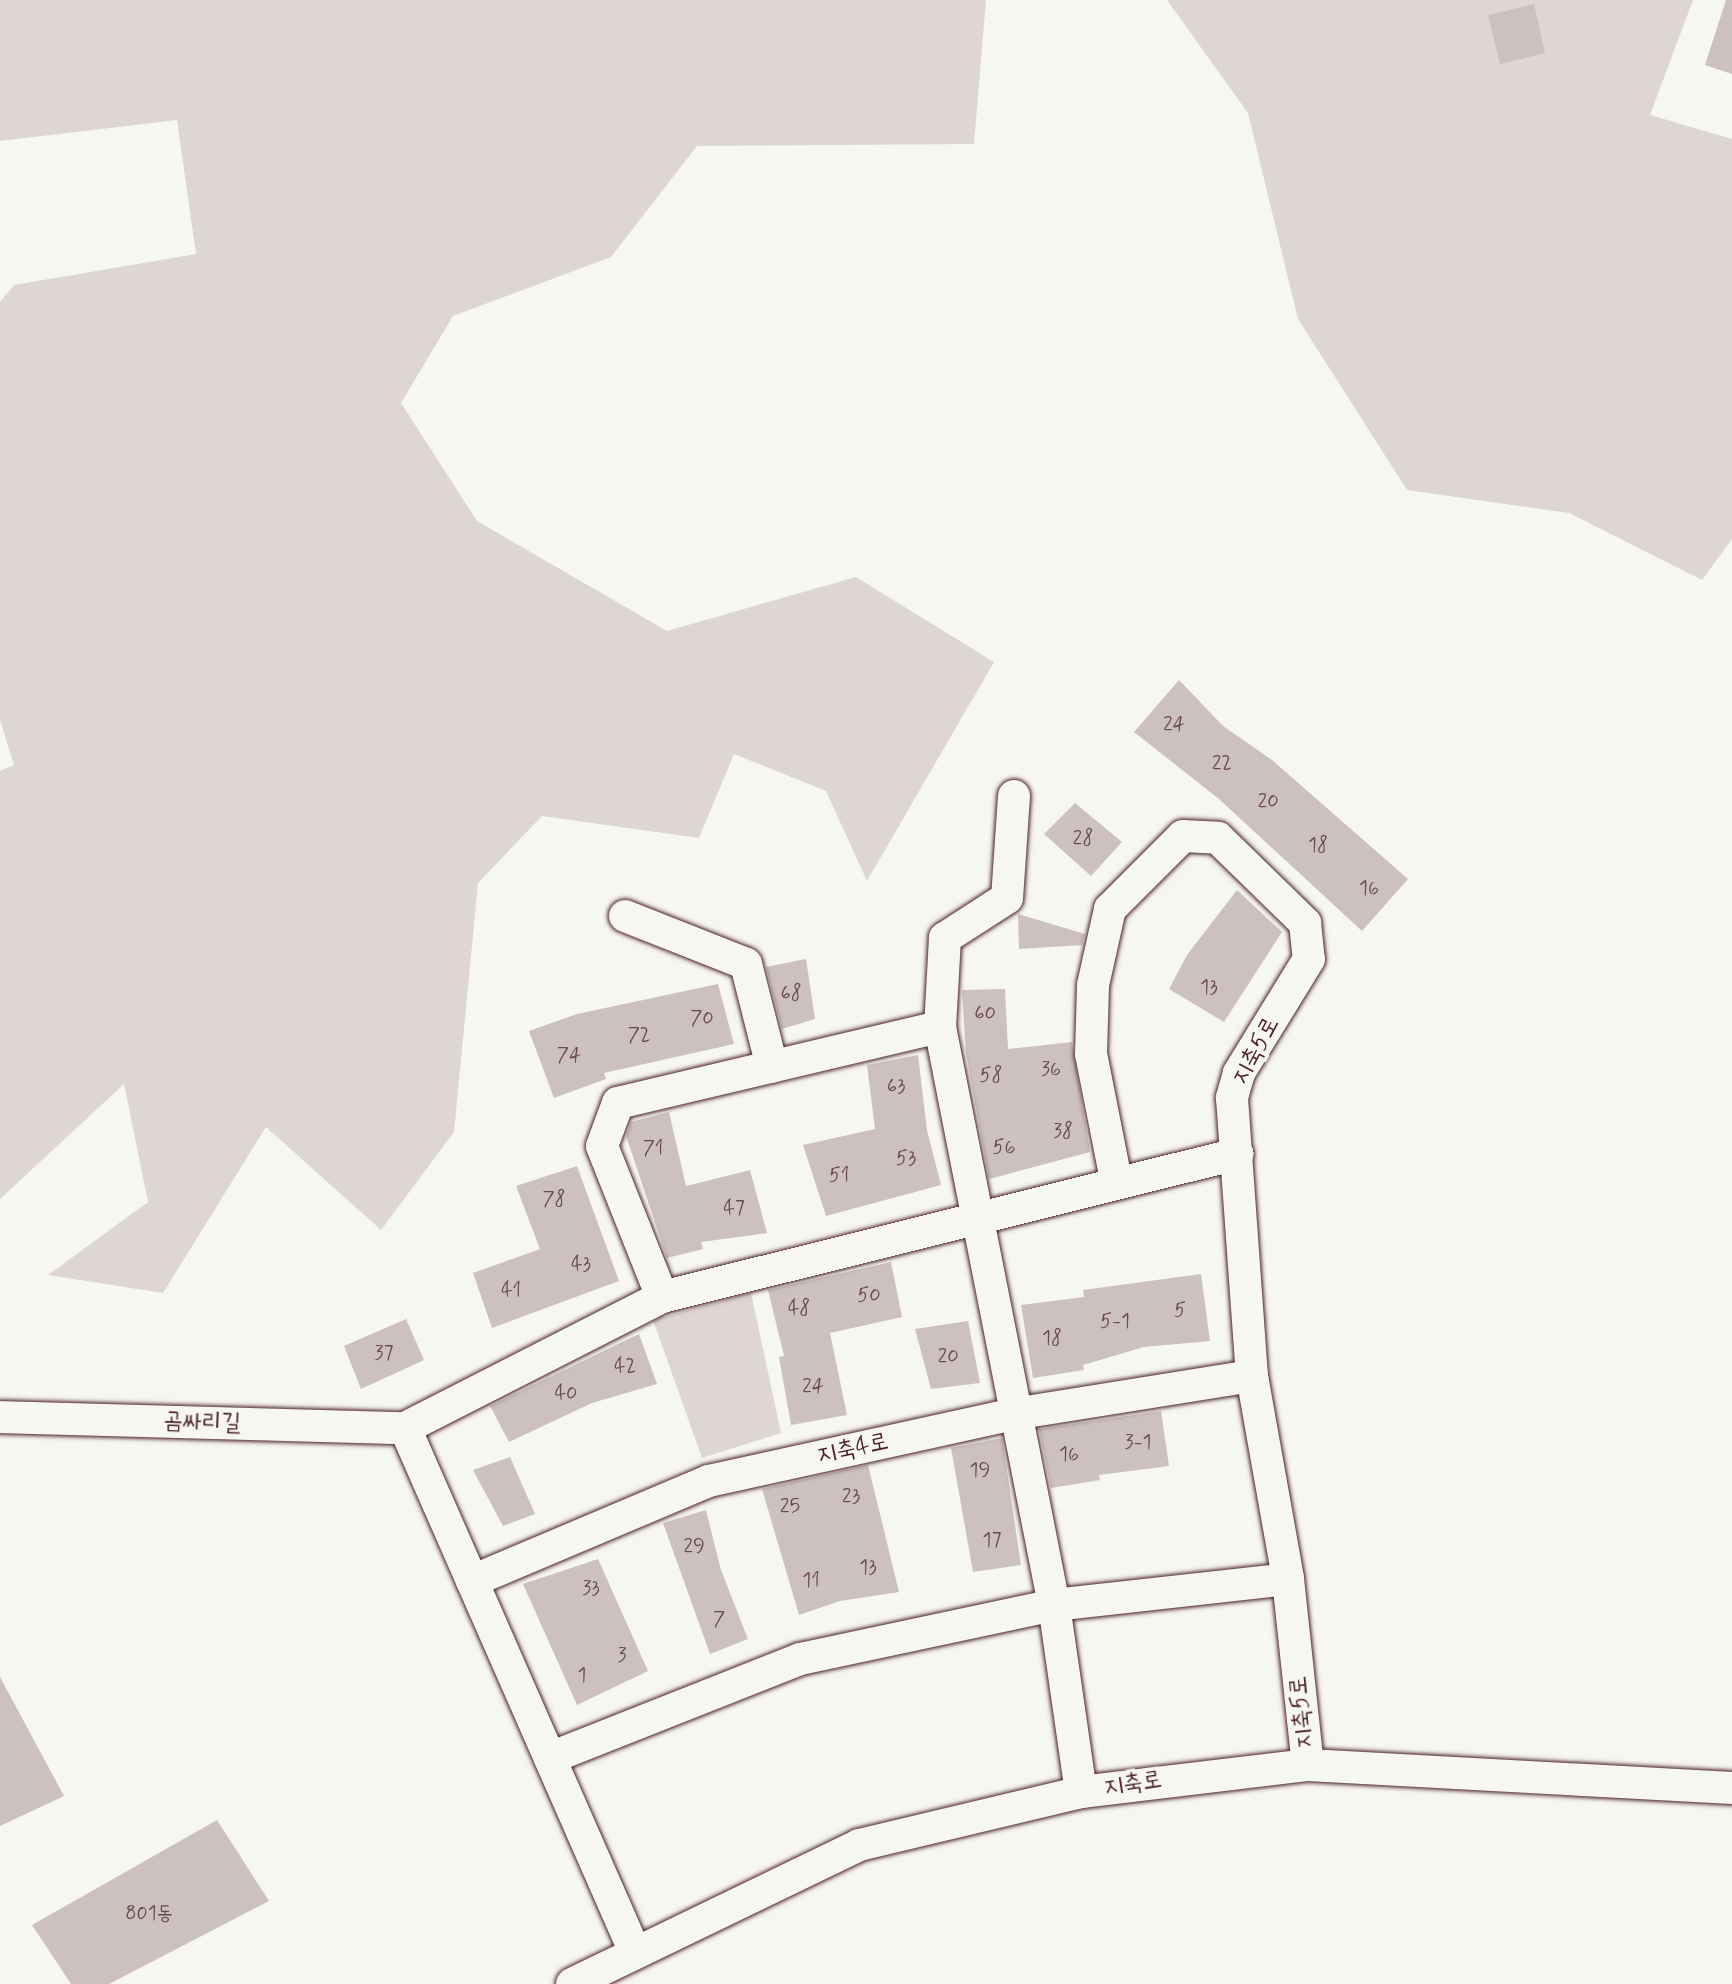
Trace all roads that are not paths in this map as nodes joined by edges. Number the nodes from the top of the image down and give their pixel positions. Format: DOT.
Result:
graph roads {
  1 [pos="1014,796"];
  2 [pos="625,916"];
  3 [pos="940,1027"];
  4 [pos="772,1067"];
  5 [pos="1237,1154"];
  6 [pos="1116,1180"];
  7 [pos="978,1217"];
  8 [pos="662,1297"];
  9 [pos="1252,1376"];
  10 [pos="1014,1414"];
  11 [pos="0,1417"];
  12 [pos="405,1428"];
  13 [pos="1288,1579"];
  14 [pos="472,1581"];
  15 [pos="1054,1605"];
  16 [pos="550,1758"];
  17 [pos="1308,1765"];
  18 [pos="1732,1788"];
  19 [pos="1081,1792"];
  20 [pos="634,1950"];
  21 [pos="572,1984"];
  1 -- 3 [label="street"];
  2 -- 4 [label="street"];
  3 -- 4 [label="street"];
  3 -- 7 [label="street"];
  4 -- 8 [label="street"];
  5 -- 6 [label="street"];
  5 -- 6 [label="street, 지축5로"];
  5 -- 9 [label="street, 지축5로"];
  6 -- 7 [label="street"];
  7 -- 8 [label="street"];
  7 -- 10 [label="street"];
  8 -- 12 [label="street"];
  9 -- 10 [label="street, 지축4로"];
  9 -- 13 [label="street, 지축5로"];
  10 -- 14 [label="street, 지축4로"];
  10 -- 15 [label="street"];
  11 -- 12 [label="street, 곰싸리길"];
  12 -- 14 [label="street"];
  13 -- 15 [label="street"];
  13 -- 17 [label="street, 지축5로"];
  14 -- 16 [label="street"];
  15 -- 16 [label="street"];
  15 -- 19 [label="street"];
  16 -- 20 [label="street"];
  17 -- 18 [label="street, 지축로"];
  17 -- 19 [label="street, 지축로"];
  19 -- 20 [label="street, 지축로"];
  20 -- 21 [label="street, 지축로"];
}
